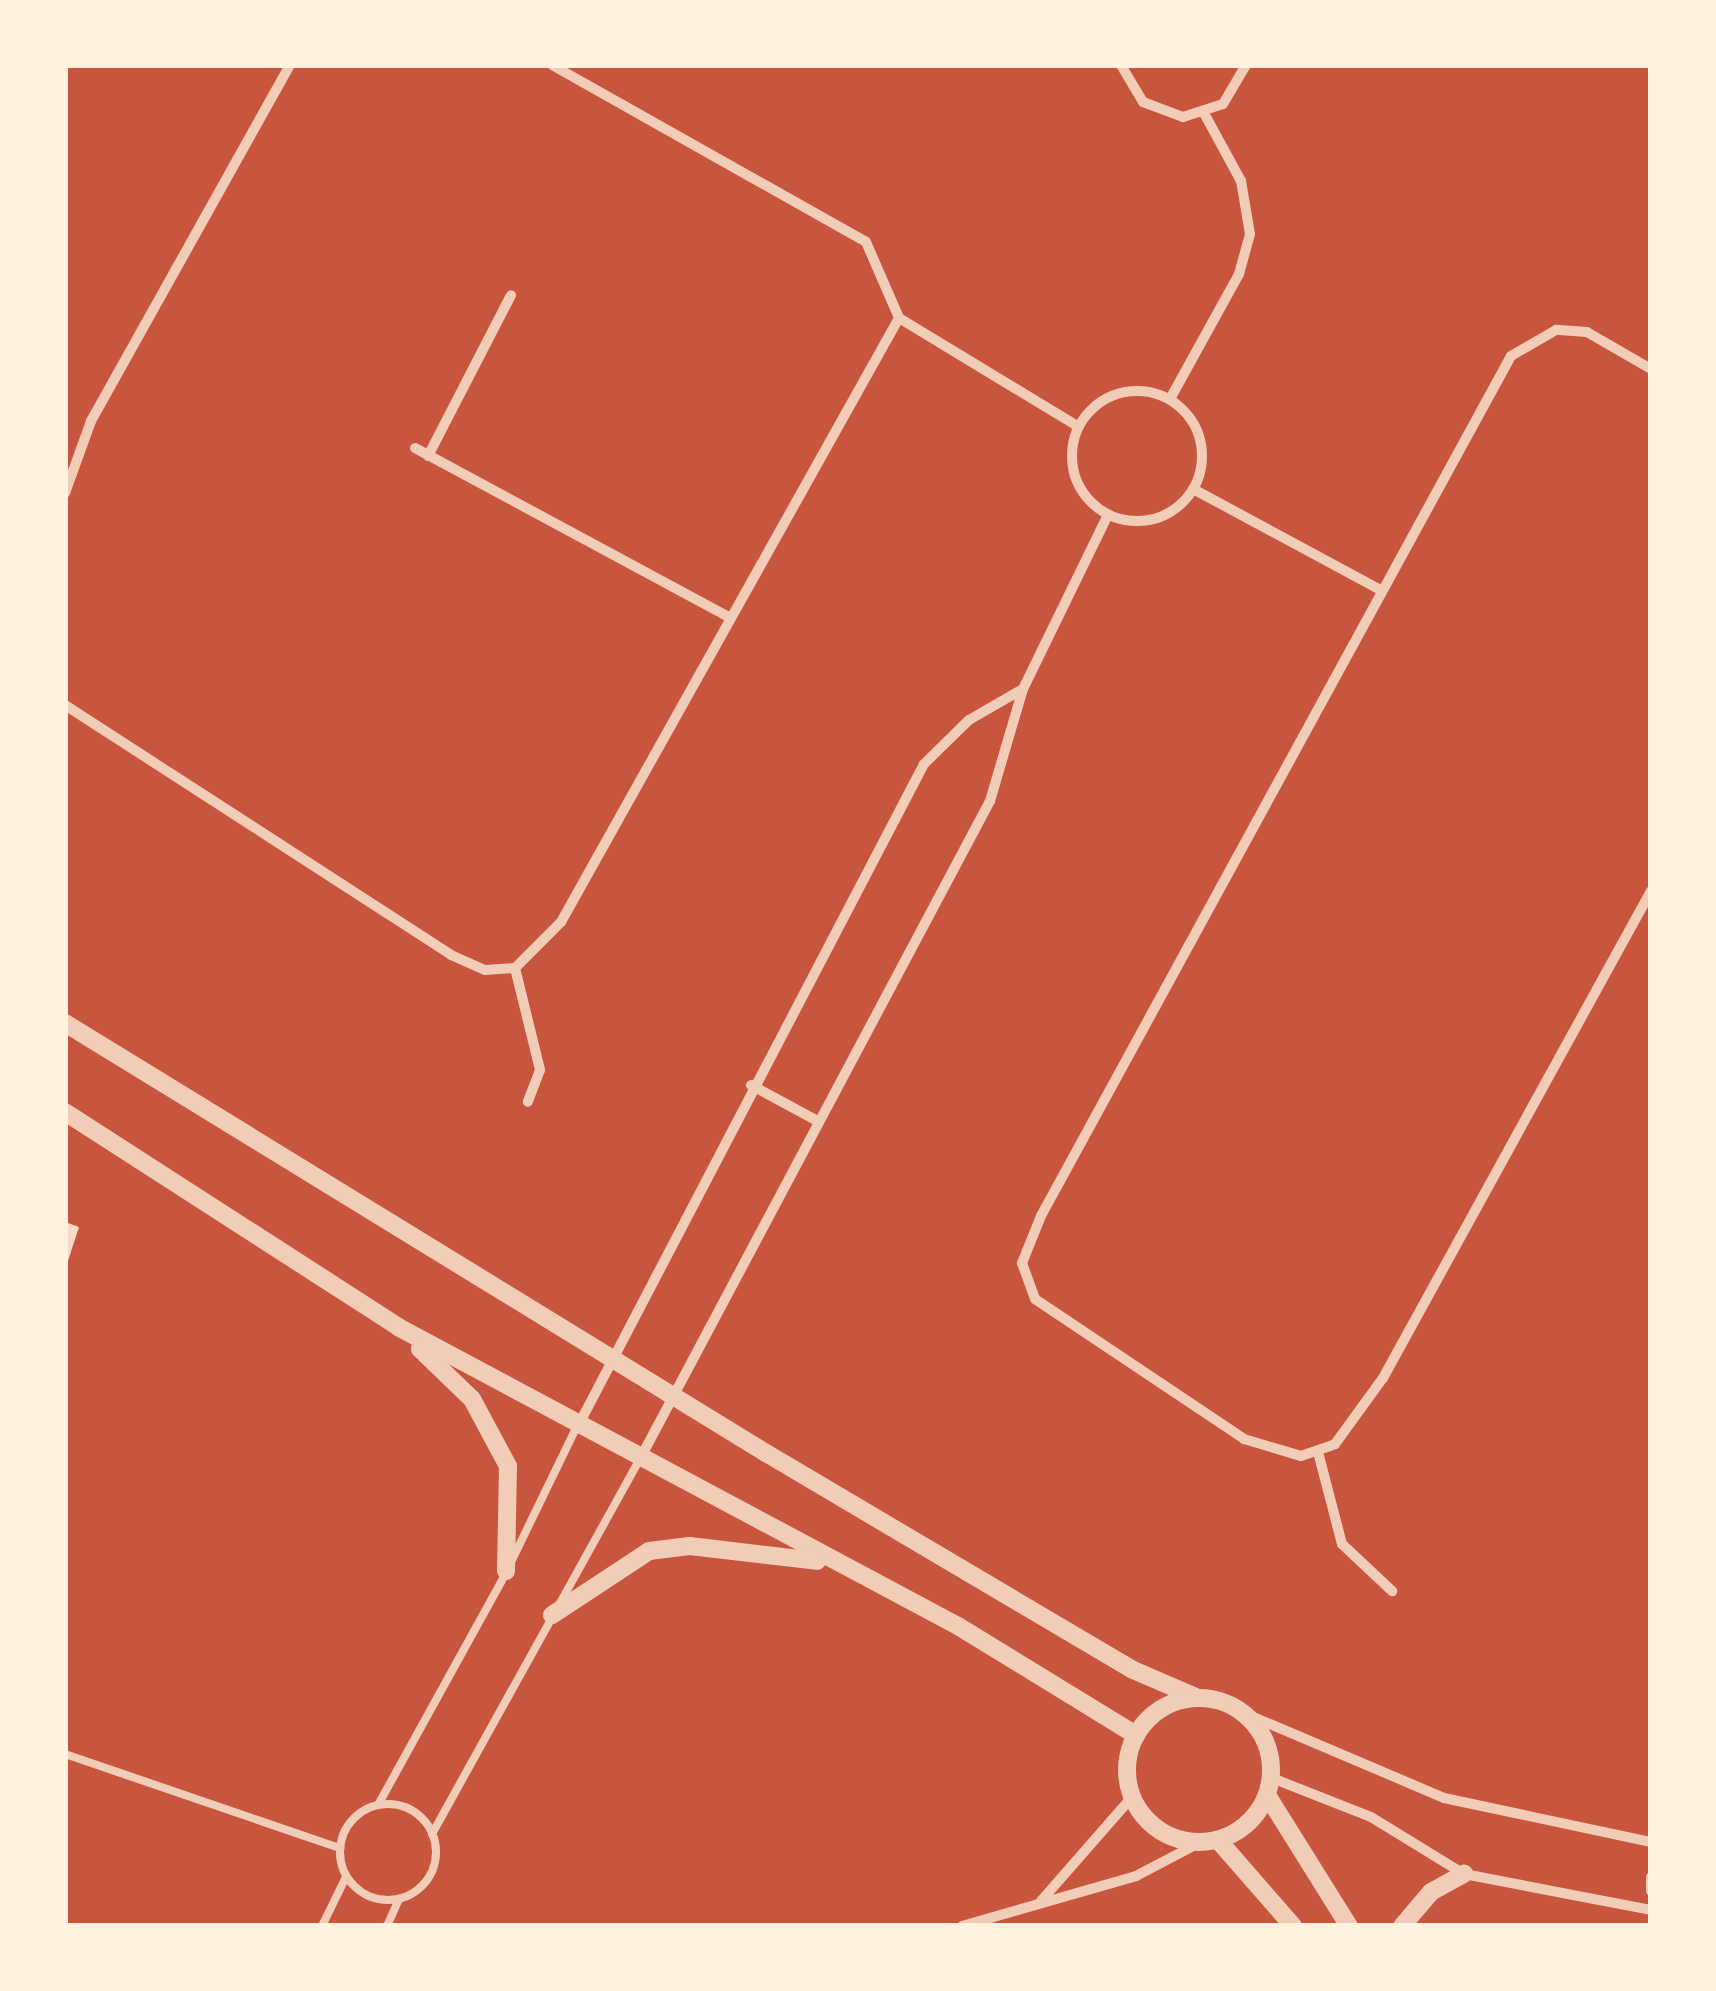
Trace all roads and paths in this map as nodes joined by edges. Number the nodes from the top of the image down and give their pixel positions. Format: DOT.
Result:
graph roads {
  1 [pos="290,65"];
  2 [pos="552,65"];
  3 [pos="1121,65"];
  4 [pos="1246,65"];
  5 [pos="1204,114"];
  6 [pos="511,295"];
  7 [pos="899,318"];
  8 [pos="1651,369"];
  9 [pos="1170,399"];
  10 [pos="1079,426"];
  11 [pos="414,448"];
  12 [pos="428,456"];
  13 [pos="1195,490"];
  14 [pos="65,494"];
  15 [pos="1108,516"];
  16 [pos="1380,590"];
  17 [pos="727,616"];
  18 [pos="1023,689"];
  19 [pos="65,705"];
  20 [pos="1651,891"];
  21 [pos="515,968"];
  22 [pos="65,1023"];
  23 [pos="751,1085"];
  24 [pos="528,1102"];
  25 [pos="65,1112"];
  26 [pos="814,1119"];
  27 [pos="398,1327"];
  28 [pos="610,1358"];
  29 [pos="674,1394"];
  30 [pos="576,1428"];
  31 [pos="1318,1452"];
  32 [pos="639,1461"];
  33 [pos="833,1562"];
  34 [pos="506,1571"];
  35 [pos="1392,1591"];
  36 [pos="552,1615"];
  37 [pos="1198,1698"];
  38 [pos="1244,1714"];
  39 [pos="1136,1735"];
  40 [pos="65,1754"];
  41 [pos="1270,1787"];
  42 [pos="1132,1797"];
  43 [pos="378,1805"];
  44 [pos="432,1834"];
  45 [pos="1210,1841"];
  46 [pos="1651,1842"];
  47 [pos="340,1848"];
  48 [pos="1464,1874"];
  49 [pos="346,1877"];
  50 [pos="1651,1877"];
  51 [pos="1651,1891"];
  52 [pos="399,1899"];
  53 [pos="1040,1901"];
  54 [pos="1651,1910"];
  55 [pos="1001,1920"];
  56 [pos="322,1926"];
  57 [pos="387,1926"];
  58 [pos="962,1926"];
  59 [pos="1293,1926"];
  60 [pos="1350,1926"];
  61 [pos="1402,1926"];
  1 -- 14 [label="street"];
  2 -- 7 [label="street"];
  3 -- 5 [label="street"];
  4 -- 5 [label="street"];
  5 -- 9 [label="street"];
  6 -- 12 [label="street"];
  7 -- 10 [label="street"];
  7 -- 17 [label="street"];
  8 -- 16 [label="street"];
  9 -- 10 [label="street"];
  9 -- 13 [label="street"];
  10 -- 15 [label="street"];
  11 -- 12 [label="street"];
  12 -- 17 [label="street"];
  13 -- 15 [label="street"];
  13 -- 16 [label="street"];
  15 -- 18 [label="street"];
  16 -- 31 [label="street"];
  17 -- 21 [label="street"];
  18 -- 23 [label="street"];
  18 -- 26 [label="street"];
  19 -- 21 [label="street"];
  20 -- 31 [label="street"];
  21 -- 24 [label="street"];
  22 -- 28 [label="street"];
  23 -- 26 [label="street"];
  23 -- 28 [label="street"];
  25 -- 27 [label="street"];
  26 -- 29 [label="street"];
  27 -- 30 [label="street"];
  27 -- 34 [label="street"];
  28 -- 29 [label="street"];
  28 -- 30 [label="street"];
  29 -- 32 [label="street"];
  29 -- 37 [label="street"];
  30 -- 32 [label="street"];
  30 -- 34 [label="lane"];
  31 -- 35 [label="street"];
  32 -- 33 [label="street"];
  32 -- 36 [label="lane"];
  33 -- 36 [label="street"];
  33 -- 39 [label="street"];
  34 -- 43 [label="lane"];
  36 -- 44 [label="lane"];
  37 -- 38 [label="street"];
  37 -- 39 [label="street"];
  38 -- 41 [label="street"];
  38 -- 46 [label="street"];
  39 -- 42 [label="street"];
  40 -- 47 [label="lane"];
  41 -- 45 [label="street"];
  41 -- 48 [label="street"];
  41 -- 60 [label="street"];
  42 -- 45 [label="street"];
  42 -- 53 [label="street"];
  43 -- 44 [label="lane"];
  43 -- 47 [label="lane"];
  44 -- 52 [label="lane"];
  45 -- 53 [label="street"];
  45 -- 59 [label="street"];
  47 -- 49 [label="lane"];
  48 -- 54 [label="street"];
  48 -- 61 [label="street"];
  49 -- 52 [label="lane"];
  49 -- 56 [label="lane"];
  50 -- 51 [label="street"];
  52 -- 57 [label="lane"];
  53 -- 55 [label="street"];
  55 -- 58 [label="street"];
}
